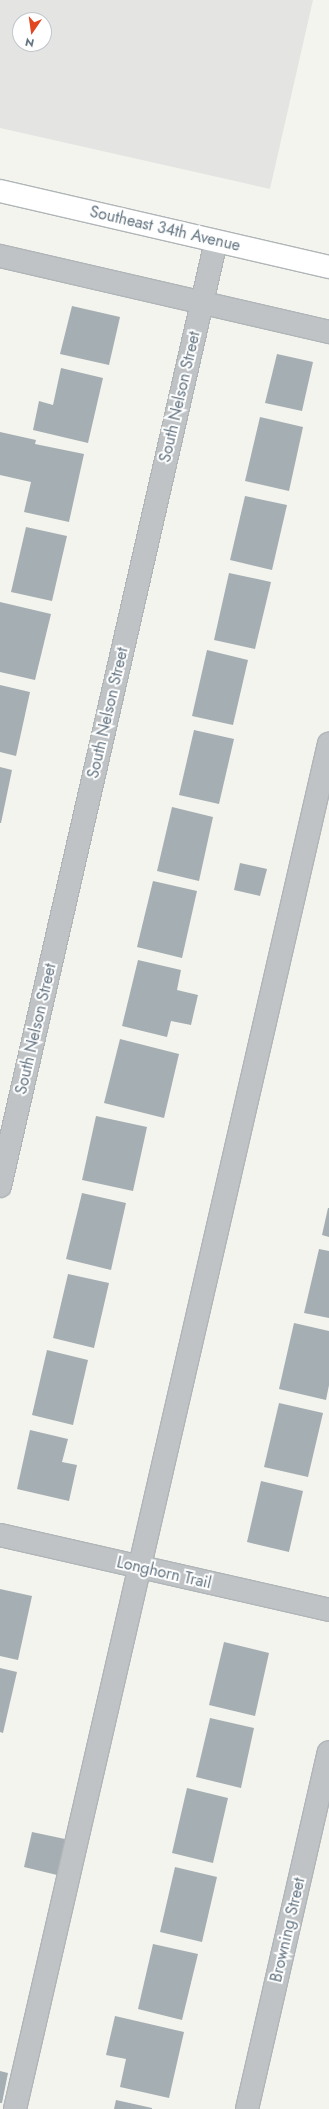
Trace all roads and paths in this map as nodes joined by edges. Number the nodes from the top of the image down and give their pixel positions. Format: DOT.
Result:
graph roads {
  1 [pos="0,191"];
  2 [pos="216,241"];
  3 [pos="0,256"];
  4 [pos="329,267"];
  5 [pos="202,303"];
  6 [pos="329,332"];
  7 [pos="329,744"];
  8 [pos="0,1186"];
  9 [pos="0,1535"];
  10 [pos="140,1567"];
  11 [pos="329,1610"];
  12 [pos="329,1752"];
  13 [pos="15,2109"];
  14 [pos="247,2109"];
  1 -- 2 [label="main road, Southeast 34th Avenue"];
  2 -- 4 [label="main road, Southeast 34th Avenue"];
  2 -- 5 [label="street, South Nelson Street"];
  3 -- 5 [label="street"];
  5 -- 6 [label="street"];
  5 -- 8 [label="street, South Nelson Street"];
  7 -- 10 [label="street"];
  9 -- 10 [label="street, Longhorn Trail"];
  10 -- 11 [label="street, Longhorn Trail"];
  10 -- 13 [label="street"];
  12 -- 14 [label="street, Browning Street"];
}
